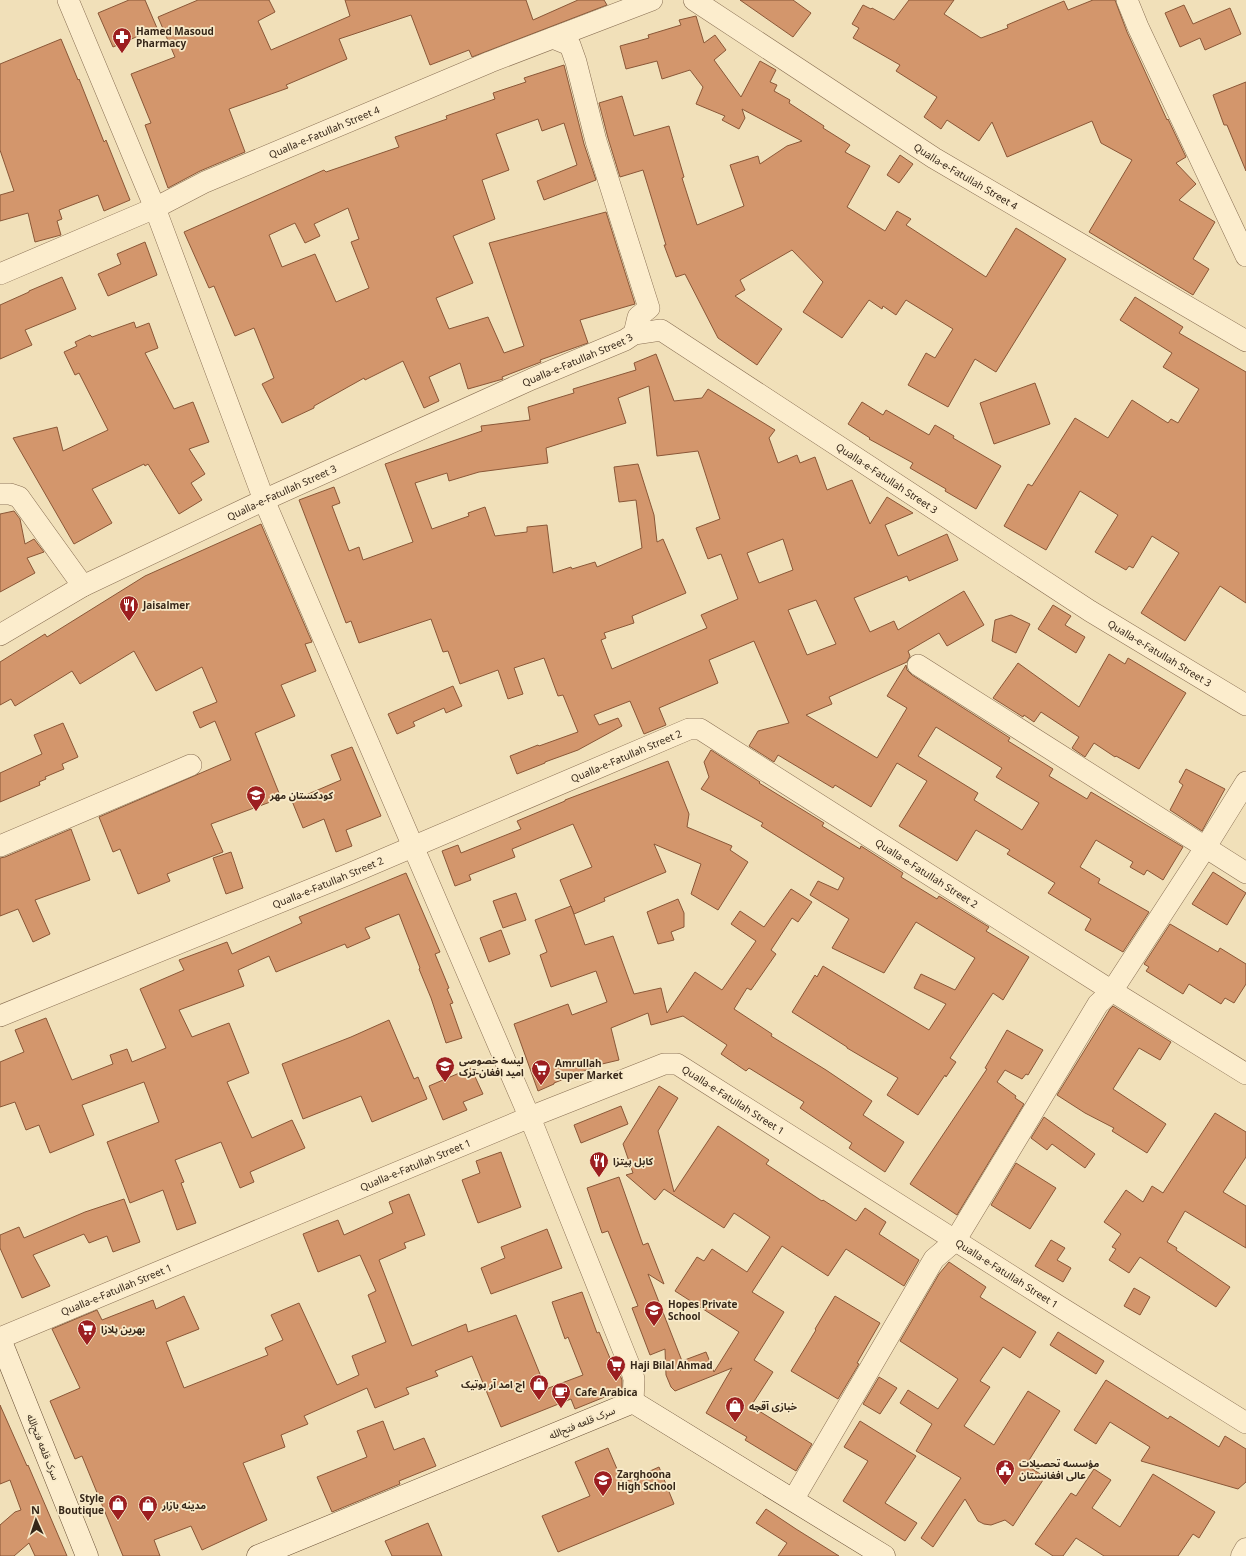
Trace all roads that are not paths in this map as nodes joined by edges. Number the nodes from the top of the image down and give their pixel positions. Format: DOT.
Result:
graph roads {
  1 [pos="68,0"];
  2 [pos="652,0"];
  3 [pos="1127,0"];
  4 [pos="702,1"];
  5 [pos="553,38"];
  6 [pos="155,208"];
  7 [pos="1246,256"];
  8 [pos="0,274"];
  9 [pos="634,334"];
  10 [pos="1246,341"];
  11 [pos="0,494"];
  12 [pos="264,500"];
  13 [pos="83,586"];
  14 [pos="0,635"];
  15 [pos="918,665"];
  16 [pos="1246,705"];
  17 [pos="191,765"];
  18 [pos="1246,782"];
  19 [pos="0,846"];
  20 [pos="413,847"];
  21 [pos="1205,848"];
  22 [pos="1246,873"];
  23 [pos="1112,991"];
  24 [pos="0,1016"];
  25 [pos="1246,1074"];
  26 [pos="530,1117"];
  27 [pos="955,1240"];
  28 [pos="0,1338"];
  29 [pos="634,1402"];
  30 [pos="1246,1423"];
  31 [pos="793,1500"];
  32 [pos="1246,1549"];
  33 [pos="87,1556"];
  34 [pos="258,1556"];
  35 [pos="884,1556"];
  36 [pos="1242,1556"];
  1 -- 6 [label="street"];
  2 -- 5 [label="street, Qualla-e-Fatullah Street 4"];
  3 -- 7 [label="street"];
  4 -- 10 [label="street, Qualla-e-Fatullah Street 4"];
  5 -- 6 [label="street, Qualla-e-Fatullah Street 4"];
  5 -- 9 [label="street"];
  6 -- 8 [label="street, Qualla-e-Fatullah Street 4"];
  6 -- 12 [label="street"];
  9 -- 12 [label="street, Qualla-e-Fatullah Street 3"];
  9 -- 16 [label="street, Qualla-e-Fatullah Street 3"];
  11 -- 13 [label="street"];
  12 -- 13 [label="street, Qualla-e-Fatullah Street 3"];
  12 -- 20 [label="street"];
  13 -- 14 [label="street, Qualla-e-Fatullah Street 3"];
  15 -- 21 [label="street"];
  17 -- 19 [label="street"];
  18 -- 21 [label="street"];
  20 -- 23 [label="street, Qualla-e-Fatullah Street 2"];
  20 -- 24 [label="street, Qualla-e-Fatullah Street 2"];
  20 -- 26 [label="street"];
  21 -- 22 [label="street"];
  21 -- 23 [label="street"];
  23 -- 25 [label="street, Qualla-e-Fatullah Street 2"];
  23 -- 27 [label="street"];
  26 -- 27 [label="street, Qualla-e-Fatullah Street 1"];
  26 -- 28 [label="street, Qualla-e-Fatullah Street 1"];
  26 -- 29 [label="street"];
  27 -- 30 [label="street, Qualla-e-Fatullah Street 1"];
  27 -- 31 [label="street"];
  28 -- 33 [label="main road, سرک قلعه فتح‌الله"];
  29 -- 31 [label="main road"];
  29 -- 34 [label="main road, سرک قلعه فتح‌الله"];
  31 -- 35 [label="main road"];
  32 -- 36 [label="main road"];
}
